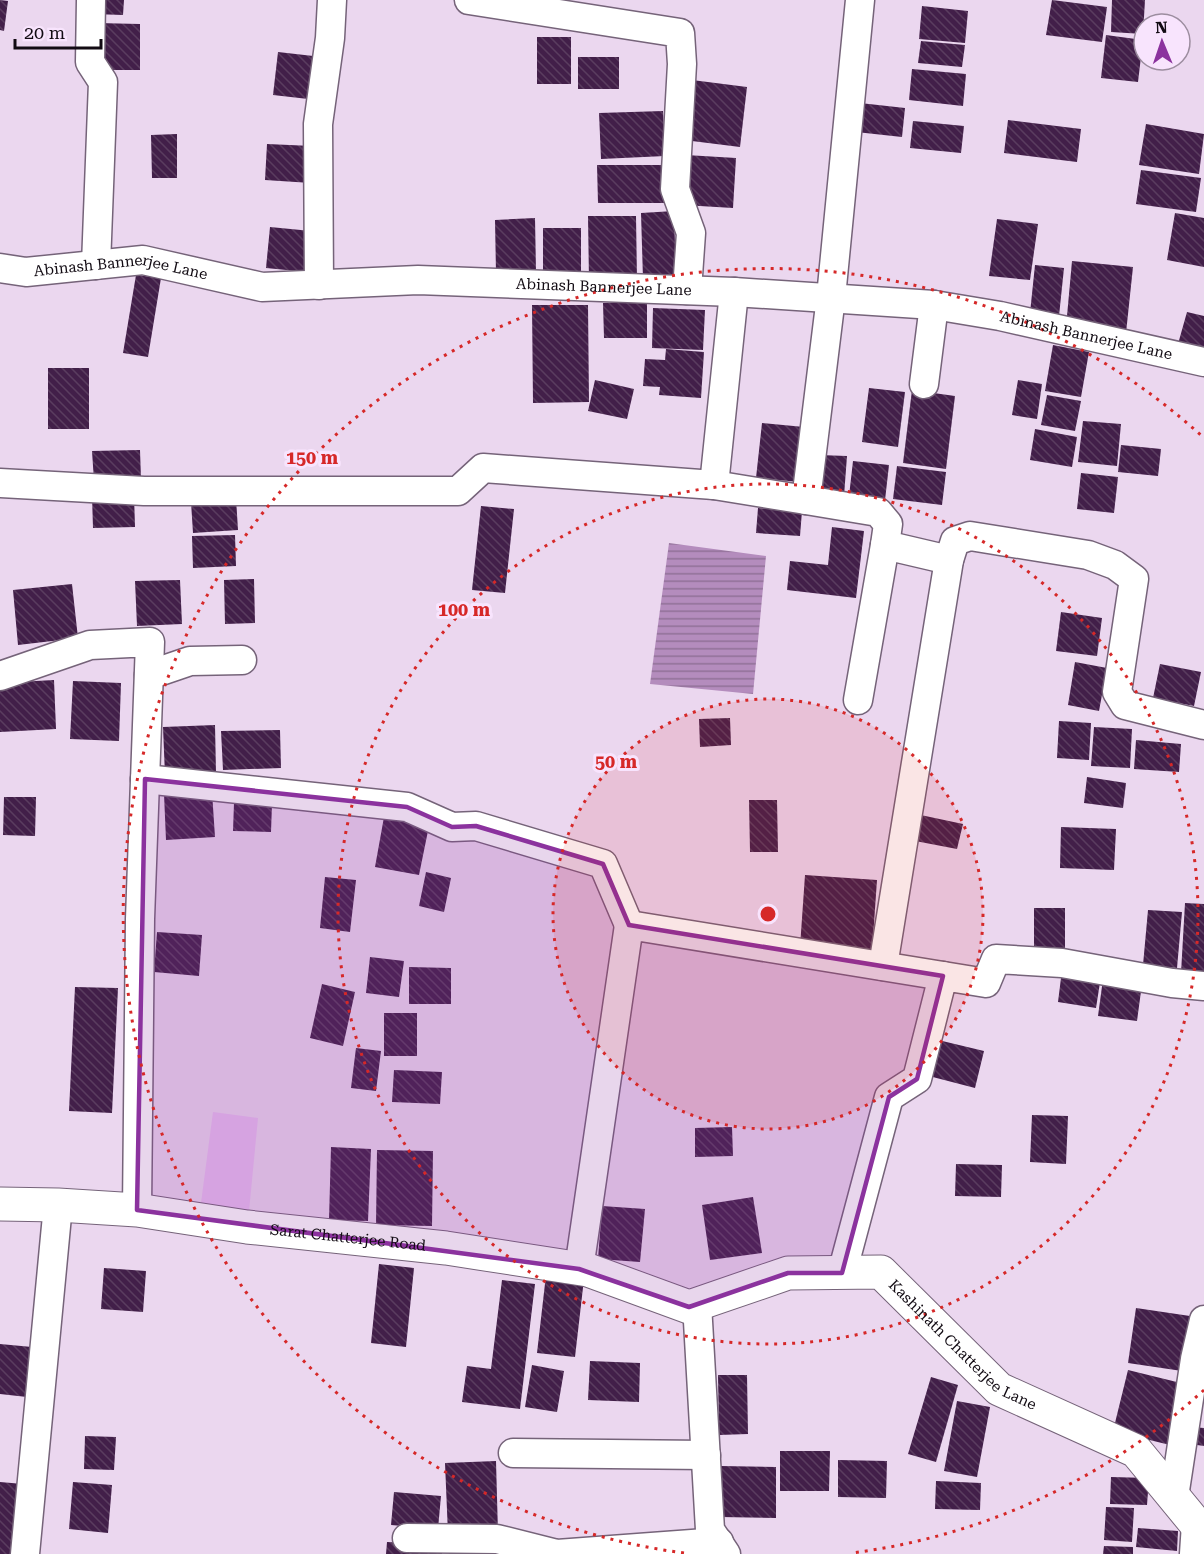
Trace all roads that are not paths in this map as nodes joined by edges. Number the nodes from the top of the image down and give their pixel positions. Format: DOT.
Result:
graph roads {
  1 [pos="91,0"];
  2 [pos="332,0"];
  3 [pos="469,0"];
  4 [pos="860,0"];
  5 [pos="96,265"];
  6 [pos="0,268"];
  7 [pos="318,285"];
  8 [pos="687,290"];
  9 [pos="734,292"];
  10 [pos="831,297"];
  11 [pos="934,305"];
  12 [pos="1204,362"];
  13 [pos="924,384"];
  14 [pos="0,483"];
  15 [pos="714,485"];
  16 [pos="806,500"];
  17 [pos="885,545"];
  18 [pos="949,560"];
  19 [pos="242,660"];
  20 [pos="148,675"];
  21 [pos="0,676"];
  22 [pos="858,700"];
  23 [pos="1204,725"];
  24 [pos="145,779"];
  25 [pos="629,925"];
  26 [pos="884,966"];
  27 [pos="943,976"];
  28 [pos="1204,986"];
  29 [pos="0,1204"];
  30 [pos="58,1205"];
  31 [pos="137,1210"];
  32 [pos="579,1269"];
  33 [pos="842,1273"];
  34 [pos="693,1306"];
  35 [pos="1203,1334"];
  36 [pos="513,1453"];
  37 [pos="706,1455"];
  38 [pos="1174,1497"];
  39 [pos="1198,1535"];
  40 [pos="407,1538"];
  41 [pos="722,1548"];
  42 [pos="25,1554"];
  1 -- 5 [label="street"];
  2 -- 7 [label="street"];
  3 -- 8 [label="street"];
  4 -- 10 [label="street"];
  5 -- 6 [label="street, Abinash Bannerjee Lane"];
  5 -- 7 [label="street, Abinash Bannerjee Lane"];
  7 -- 8 [label="street, Abinash Bannerjee Lane"];
  8 -- 9 [label="street, Abinash Bannerjee Lane"];
  9 -- 10 [label="street, Abinash Bannerjee Lane"];
  9 -- 15 [label="street"];
  10 -- 11 [label="street, Abinash Bannerjee Lane"];
  10 -- 16 [label="street"];
  11 -- 12 [label="street, Abinash Bannerjee Lane"];
  11 -- 13 [label="street"];
  14 -- 15 [label="street"];
  15 -- 16 [label="street"];
  16 -- 17 [label="street"];
  17 -- 18 [label="street"];
  17 -- 22 [label="street"];
  18 -- 23 [label="street"];
  18 -- 26 [label="street"];
  19 -- 20 [label="street"];
  20 -- 21 [label="street"];
  20 -- 24 [label="street"];
  24 -- 25 [label="street"];
  24 -- 31 [label="street"];
  25 -- 26 [label="street"];
  25 -- 32 [label="street"];
  26 -- 27 [label="street"];
  27 -- 28 [label="street"];
  27 -- 33 [label="street"];
  29 -- 30 [label="street, Sarat Chatterjee Road"];
  30 -- 31 [label="street, Sarat Chatterjee Road"];
  30 -- 42 [label="street"];
  31 -- 32 [label="street, Sarat Chatterjee Road"];
  32 -- 34 [label="street, Sarat Chatterjee Road"];
  33 -- 34 [label="street, Kashinath Chatterjee Lane"];
  33 -- 38 [label="street, Kashinath Chatterjee Lane"];
  34 -- 37 [label="street"];
  35 -- 38 [label="street"];
  36 -- 37 [label="street"];
  37 -- 41 [label="street"];
  38 -- 39 [label="street, Kashinath Chatterjee Lane"];
  40 -- 41 [label="street"];
}
